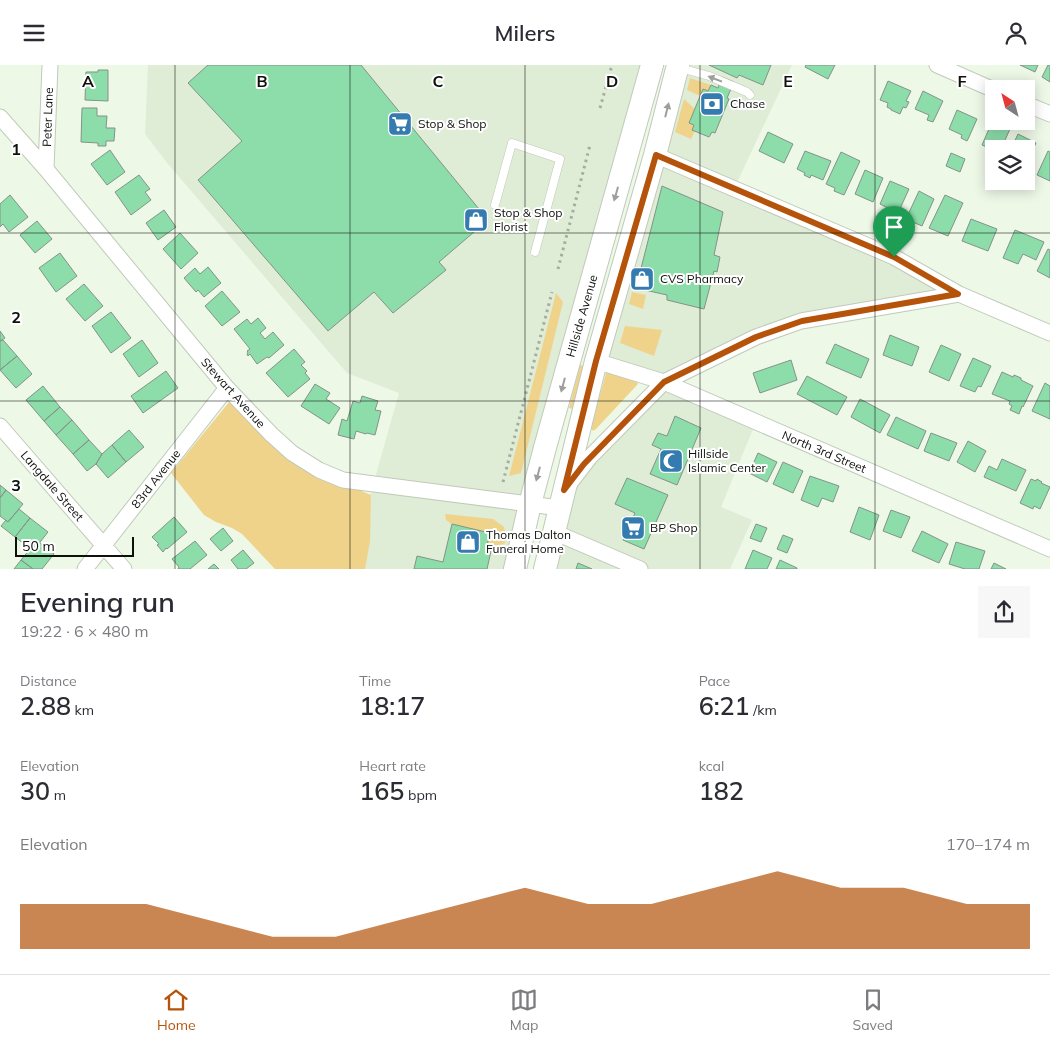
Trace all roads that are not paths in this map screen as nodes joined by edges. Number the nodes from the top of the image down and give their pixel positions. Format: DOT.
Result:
graph roads {
  1 [pos="50,65"];
  2 [pos="652,65"];
  3 [pos="937,65"];
  4 [pos="677,66"];
  5 [pos="985,86"];
  6 [pos="750,95"];
  7 [pos="1035,108"];
  8 [pos="1050,114"];
  9 [pos="0,117"];
  10 [pos="656,155"];
  11 [pos="46,169"];
  12 [pos="495,205"];
  13 [pos="535,252"];
  14 [pos="958,294"];
  15 [pos="1050,333"];
  16 [pos="596,361"];
  17 [pos="664,382"];
  18 [pos="228,388"];
  19 [pos="0,426"];
  20 [pos="562,499"];
  21 [pos="530,504"];
  22 [pos="554,532"];
  23 [pos="104,545"];
  24 [pos="1050,549"];
  25 [pos="85,569"];
  26 [pos="124,569"];
  27 [pos="515,569"];
  28 [pos="545,569"];
  29 [pos="640,569"];
  1 -- 11 [label="street, Peter Lane"];
  2 -- 21 [label="main road, Hillside Avenue, one-way"];
  3 -- 5 [label="street"];
  6 -- 4 [label="lane, one-way"];
  10 -- 4 [label="main road, one-way"];
  7 -- 8 [label="street"];
  9 -- 11 [label="street, Stewart Avenue"];
  10 -- 14 [label="street"];
  10 -- 16 [label="main road"];
  11 -- 18 [label="street, Stewart Avenue"];
  12 -- 13 [label="lane"];
  14 -- 15 [label="street"];
  14 -- 17 [label="street"];
  16 -- 17 [label="street, North 3rd Street"];
  16 -- 20 [label="main road"];
  17 -- 20 [label="street"];
  17 -- 24 [label="street, North 3rd Street"];
  18 -- 21 [label="street, Stewart Avenue"];
  18 -- 23 [label="street, 83rd Avenue"];
  19 -- 23 [label="street, Langdale Street"];
  20 -- 21 [label="street, Stewart Avenue"];
  20 -- 22 [label="main road"];
  21 -- 27 [label="main road, Hillside Avenue"];
  22 -- 28 [label="main road"];
  22 -- 29 [label="street"];
  23 -- 25 [label="street, 83rd Avenue"];
  23 -- 26 [label="street, Langdale Street"];
}
